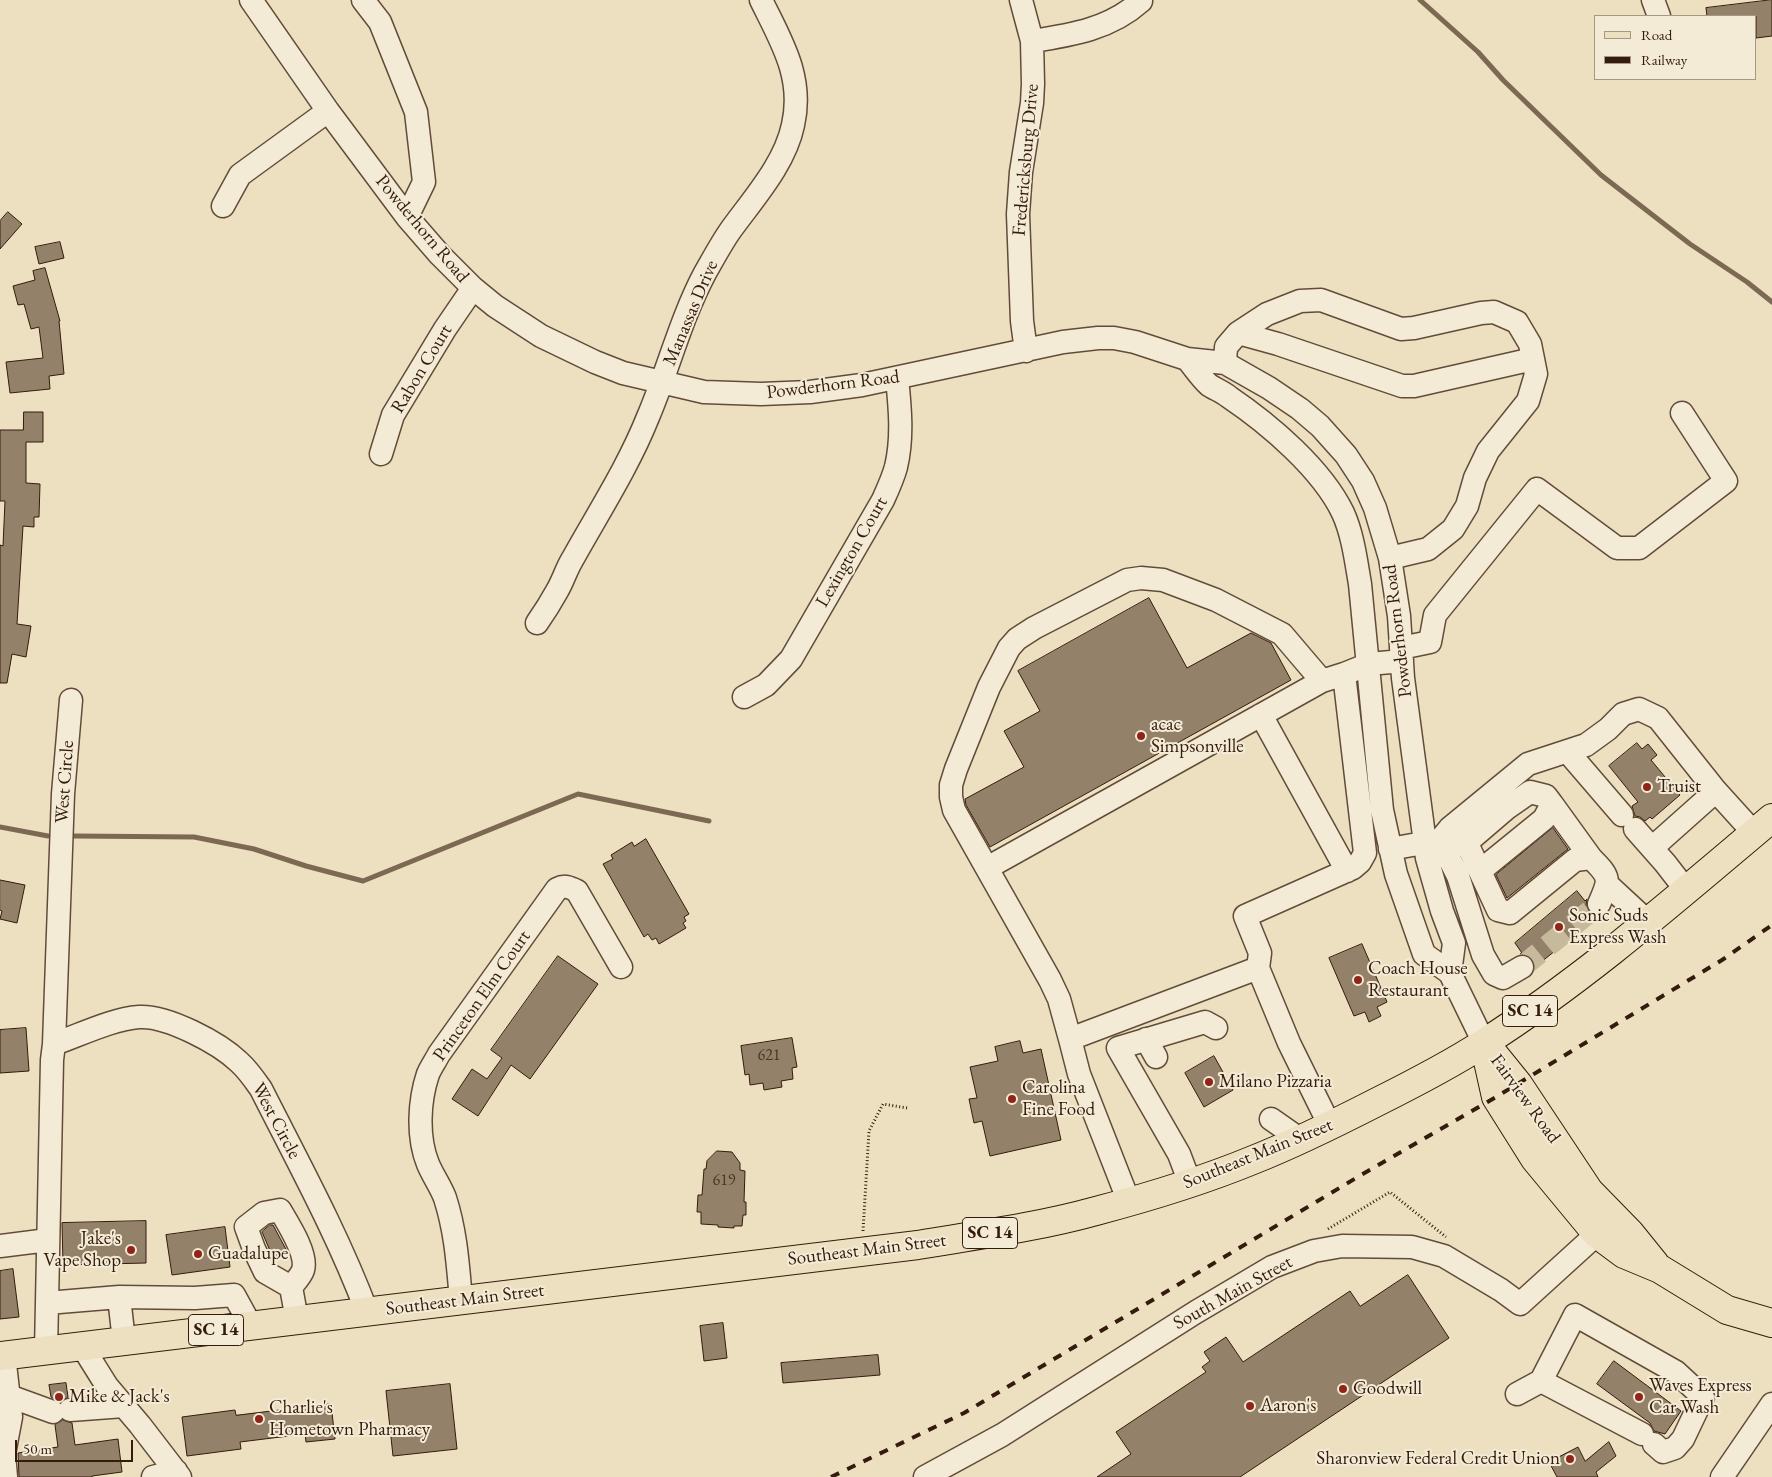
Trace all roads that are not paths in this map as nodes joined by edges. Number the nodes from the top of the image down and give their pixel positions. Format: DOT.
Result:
graph roads {
  1 [pos="251,0"];
  2 [pos="362,0"];
  3 [pos="761,0"];
  4 [pos="1021,0"];
  5 [pos="1653,0"];
  6 [pos="1140,1"];
  7 [pos="1659,15"];
  8 [pos="1032,41"];
  9 [pos="328,111"];
  10 [pos="223,206"];
  11 [pos="407,217"];
  12 [pos="473,288"];
  13 [pos="1238,333"];
  14 [pos="1026,350"];
  15 [pos="1186,359"];
  16 [pos="1533,359"];
  17 [pos="1225,363"];
  18 [pos="897,378"];
  19 [pos="662,382"];
  20 [pos="1682,412"];
  21 [pos="381,454"];
  22 [pos="1390,558"];
  23 [pos="537,623"];
  24 [pos="1402,654"];
  25 [pos="1369,664"];
  26 [pos="1344,674"];
  27 [pos="1322,681"];
  28 [pos="744,697"];
  29 [pos="71,700"];
  30 [pos="1261,715"];
  31 [pos="1567,751"];
  32 [pos="1716,791"];
  33 [pos="1552,804"];
  34 [pos="1763,826"];
  35 [pos="1438,837"];
  36 [pos="1465,844"];
  37 [pos="1652,848"];
  38 [pos="1390,849"];
  39 [pos="1591,858"];
  40 [pos="987,868"];
  41 [pos="1480,870"];
  42 [pos="1347,871"];
  43 [pos="1686,890"];
  44 [pos="1648,922"];
  45 [pos="621,967"];
  46 [pos="1522,967"];
  47 [pos="1258,968"];
  48 [pos="1450,973"];
  49 [pos="1216,1028"];
  50 [pos="1070,1039"];
  51 [pos="1484,1043"];
  52 [pos="54,1044"];
  53 [pos="1271,1119"];
  54 [pos="1330,1126"];
  55 [pos="1301,1140"];
  56 [pos="1190,1183"];
  57 [pos="1130,1202"];
  58 [pos="1598,1234"];
  59 [pos="48,1240"];
  60 [pos="0,1246"];
  61 [pos="1660,1269"];
  62 [pos="291,1286"];
  63 [pos="119,1298"];
  64 [pos="195,1298"];
  65 [pos="460,1300"];
  66 [pos="47,1302"];
  67 [pos="366,1312"];
  68 [pos="297,1320"];
  69 [pos="1772,1323"];
  70 [pos="251,1326"];
  71 [pos="199,1332"];
  72 [pos="124,1341"];
  73 [pos="82,1346"];
  74 [pos="46,1352"];
  75 [pos="2,1356"];
  76 [pos="1541,1381"];
  77 [pos="1517,1394"];
  78 [pos="9,1396"];
  79 [pos="1772,1404"];
  80 [pos="124,1406"];
  81 [pos="178,1474"];
  82 [pos="6,1477"];
  83 [pos="153,1477"];
  84 [pos="925,1477"];
  85 [pos="1722,1477"];
  1 -- 9 [label="street, Powderhorn Road"];
  2 -- 11 [label="street"];
  3 -- 19 [label="street, Manassas Drive"];
  4 -- 8 [label="street, Fredericksburg Drive"];
  5 -- 7 [label="street"];
  6 -- 8 [label="street"];
  8 -- 14 [label="street, Fredericksburg Drive"];
  9 -- 10 [label="street"];
  9 -- 11 [label="street, Powderhorn Road"];
  11 -- 12 [label="street, Powderhorn Road"];
  12 -- 19 [label="street, Powderhorn Road"];
  12 -- 21 [label="street, Rabon Court"];
  13 -- 16 [label="street"];
  13 -- 16 [label="street"];
  13 -- 17 [label="street"];
  14 -- 15 [label="street, Powderhorn Road"];
  14 -- 18 [label="street, Powderhorn Road"];
  15 -- 17 [label="street, Powderhorn Road"];
  15 -- 25 [label="street, Powderhorn Road"];
  16 -- 22 [label="street"];
  17 -- 22 [label="street, Powderhorn Road"];
  18 -- 19 [label="street, Powderhorn Road"];
  18 -- 28 [label="street, Lexington Court"];
  19 -- 23 [label="street, Manassas Drive"];
  20 -- 24 [label="street"];
  22 -- 24 [label="street, Powderhorn Road"];
  24 -- 25 [label="street"];
  24 -- 35 [label="street, Powderhorn Road"];
  25 -- 26 [label="street"];
  25 -- 38 [label="street, Powderhorn Road"];
  26 -- 27 [label="street"];
  26 -- 42 [label="street"];
  27 -- 30 [label="street"];
  27 -- 40 [label="street"];
  29 -- 52 [label="street, West Circle"];
  30 -- 40 [label="street"];
  30 -- 42 [label="street"];
  31 -- 32 [label="street"];
  31 -- 35 [label="street"];
  31 -- 37 [label="street"];
  32 -- 34 [label="street"];
  32 -- 37 [label="street"];
  33 -- 36 [label="street"];
  33 -- 39 [label="street"];
  33 -- 41 [label="street"];
  34 -- 43 [label="main road, Southeast Main Street / SC 14"];
  35 -- 36 [label="street"];
  35 -- 38 [label="street"];
  35 -- 46 [label="street"];
  35 -- 48 [label="street, Powderhorn Road"];
  36 -- 41 [label="street"];
  37 -- 43 [label="street"];
  38 -- 48 [label="street, Powderhorn Road"];
  39 -- 41 [label="street"];
  39 -- 44 [label="street"];
  40 -- 50 [label="street"];
  42 -- 47 [label="street"];
  43 -- 44 [label="main road, Southeast Main Street / SC 14"];
  44 -- 51 [label="main road, Southeast Main Street / SC 14"];
  45 -- 65 [label="street, Princeton Elm Court"];
  47 -- 50 [label="street"];
  47 -- 54 [label="street"];
  48 -- 51 [label="street, Powderhorn Road"];
  49 -- 56 [label="street"];
  50 -- 57 [label="street"];
  51 -- 54 [label="main road, Southeast Main Street / SC 14"];
  51 -- 58 [label="main road, Fairview Road"];
  51 -- 61 [label="main road, Fairview Road"];
  52 -- 59 [label="street, West Circle"];
  52 -- 67 [label="street, West Circle"];
  53 -- 55 [label="street"];
  54 -- 55 [label="main road, Southeast Main Street / SC 14"];
  55 -- 56 [label="main road, Southeast Main Street / SC 14"];
  56 -- 57 [label="main road, Southeast Main Street / SC 14"];
  57 -- 65 [label="main road, Southeast Main Street / SC 14"];
  58 -- 61 [label="main road, Fairview Road"];
  58 -- 84 [label="street, South Main Street"];
  59 -- 60 [label="street"];
  59 -- 66 [label="street, West Circle"];
  61 -- 69 [label="main road, Fairview Road"];
  62 -- 68 [label="street"];
  63 -- 64 [label="street"];
  63 -- 66 [label="street"];
  63 -- 72 [label="street"];
  64 -- 70 [label="street"];
  64 -- 71 [label="street"];
  65 -- 67 [label="main road, Southeast Main Street / SC 14"];
  66 -- 74 [label="street, West Circle"];
  67 -- 68 [label="main road, Southeast Main Street / SC 14"];
  68 -- 70 [label="main road, Southeast Main Street / SC 14"];
  70 -- 71 [label="main road, Southeast Main Street / SC 14"];
  71 -- 72 [label="main road, Southeast Main Street / SC 14"];
  72 -- 73 [label="main road, Southeast Main Street / SC 14"];
  73 -- 74 [label="main road, Southeast Main Street / SC 14"];
  73 -- 80 [label="street"];
  74 -- 75 [label="main road, Southeast Main Street / SC 14"];
  75 -- 78 [label="street"];
  76 -- 76 [label="street"];
  76 -- 77 [label="street"];
  78 -- 80 [label="street"];
  78 -- 82 [label="street"];
  79 -- 85 [label="street"];
  80 -- 81 [label="street"];
  81 -- 83 [label="street"];
}
